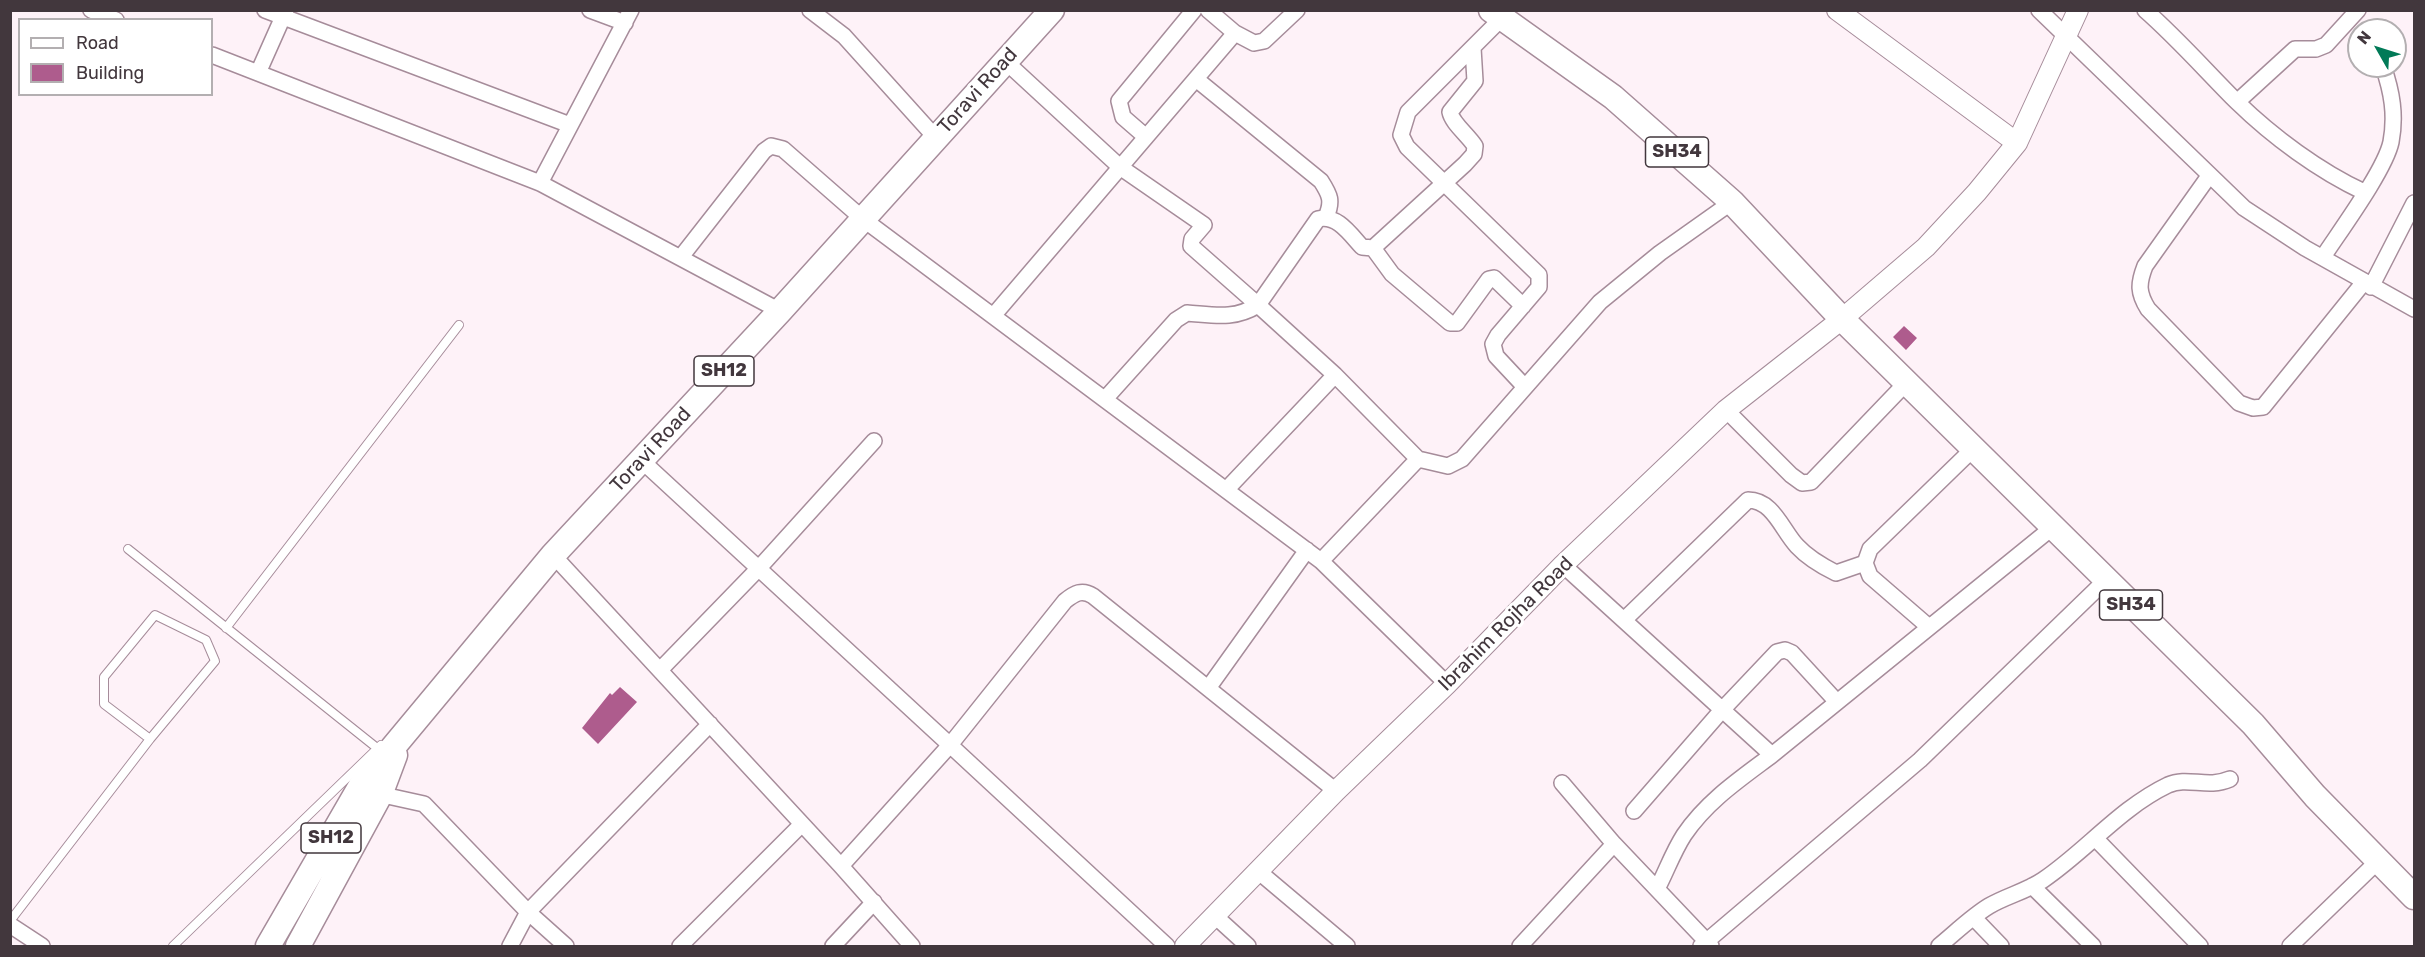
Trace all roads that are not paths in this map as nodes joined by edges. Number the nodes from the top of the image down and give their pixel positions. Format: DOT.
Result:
graph roads {
  1 [pos="265,10"];
  2 [pos="590,10"];
  3 [pos="810,10"];
  4 [pos="1052,10"];
  5 [pos="1194,10"];
  6 [pos="1208,10"];
  7 [pos="1297,10"];
  8 [pos="1837,10"];
  9 [pos="2039,10"];
  10 [pos="2078,10"];
  11 [pos="2145,10"];
  12 [pos="2358,10"];
  13 [pos="93,11"];
  14 [pos="284,14"];
  15 [pos="1497,14"];
  16 [pos="628,17"];
  17 [pos="111,18"];
  18 [pos="1235,33"];
  19 [pos="2067,39"];
  20 [pos="1473,48"];
  21 [pos="213,55"];
  22 [pos="1005,61"];
  23 [pos="258,73"];
  24 [pos="2387,78"];
  25 [pos="1196,79"];
  26 [pos="2237,102"];
  27 [pos="570,125"];
  28 [pos="1146,137"];
  29 [pos="936,138"];
  30 [pos="2017,142"];
  31 [pos="1120,167"];
  32 [pos="2209,176"];
  33 [pos="540,183"];
  34 [pos="1443,184"];
  35 [pos="2364,192"];
  36 [pos="1732,202"];
  37 [pos="2415,202"];
  38 [pos="1326,217"];
  39 [pos="863,219"];
  40 [pos="1373,248"];
  41 [pos="681,257"];
  42 [pos="2323,257"];
  43 [pos="2367,284"];
  44 [pos="1258,305"];
  45 [pos="1523,306"];
  46 [pos="2414,308"];
  47 [pos="780,311"];
  48 [pos="993,316"];
  49 [pos="1842,319"];
  50 [pos="459,325"];
  51 [pos="1335,375"];
  52 [pos="1907,382"];
  53 [pos="1525,387"];
  54 [pos="1105,399"];
  55 [pos="1726,410"];
  56 [pos="874,441"];
  57 [pos="1974,448"];
  58 [pos="1418,459"];
  59 [pos="641,460"];
  60 [pos="1226,490"];
  61 [pos="2053,527"];
  62 [pos="128,549"];
  63 [pos="1307,550"];
  64 [pos="553,555"];
  65 [pos="1321,561"];
  66 [pos="1865,563"];
  67 [pos="1563,565"];
  68 [pos="759,568"];
  69 [pos="2106,580"];
  70 [pos="1624,620"];
  71 [pos="1929,627"];
  72 [pos="226,628"];
  73 [pos="660,670"];
  74 [pos="1448,684"];
  75 [pos="1209,687"];
  76 [pos="1837,702"];
  77 [pos="1722,710"];
  78 [pos="710,724"];
  79 [pos="402,736"];
  80 [pos="150,739"];
  81 [pos="950,745"];
  82 [pos="377,748"];
  83 [pos="1772,754"];
  84 [pos="2230,779"];
  85 [pos="1562,783"];
  86 [pos="370,791"];
  87 [pos="1336,791"];
  88 [pos="1634,811"];
  89 [pos="802,824"];
  90 [pos="2095,838"];
  91 [pos="1614,844"];
  92 [pos="2378,861"];
  93 [pos="842,866"];
  94 [pos="1258,871"];
  95 [pos="2032,886"];
  96 [pos="1657,889"];
  97 [pos="2415,897"];
  98 [pos="874,902"];
  99 [pos="528,912"];
  100 [pos="1215,916"];
  101 [pos="1974,918"];
  102 [pos="10,923"];
  103 [pos="1706,945"];
  104 [pos="42,946"];
  105 [pos="173,946"];
  106 [pos="268,946"];
  107 [pos="298,946"];
  108 [pos="510,946"];
  109 [pos="566,946"];
  110 [pos="680,946"];
  111 [pos="833,946"];
  112 [pos="912,946"];
  113 [pos="1167,946"];
  114 [pos="1185,946"];
  115 [pos="1248,946"];
  116 [pos="1347,946"];
  117 [pos="1520,946"];
  118 [pos="1939,946"];
  119 [pos="2001,946"];
  120 [pos="2093,946"];
  121 [pos="2200,946"];
  122 [pos="2290,946"];
  1 -- 14 [label="street"];
  2 -- 16 [label="street"];
  3 -- 29 [label="street"];
  4 -- 22 [label="main road, Toravi Road / SH12"];
  5 -- 28 [label="street"];
  6 -- 18 [label="street"];
  7 -- 18 [label="street"];
  8 -- 30 [label="street"];
  9 -- 19 [label="street"];
  10 -- 19 [label="street, Ibrahim Rojha Road"];
  11 -- 26 [label="street"];
  12 -- 26 [label="street"];
  13 -- 17 [label="street"];
  14 -- 23 [label="street"];
  14 -- 27 [label="street"];
  15 -- 20 [label="street"];
  15 -- 36 [label="main road, SH34"];
  16 -- 27 [label="street"];
  18 -- 25 [label="street"];
  19 -- 30 [label="street, Ibrahim Rojha Road"];
  19 -- 32 [label="street"];
  20 -- 34 [label="street"];
  20 -- 34 [label="street"];
  21 -- 23 [label="street"];
  22 -- 29 [label="main road, Toravi Road / SH12"];
  22 -- 31 [label="street"];
  23 -- 33 [label="street"];
  24 -- 35 [label="street"];
  25 -- 28 [label="street"];
  25 -- 38 [label="street"];
  26 -- 35 [label="street"];
  27 -- 33 [label="street"];
  28 -- 31 [label="street"];
  29 -- 39 [label="main road, Toravi Road / SH12"];
  30 -- 49 [label="street, Ibrahim Rojha Road"];
  31 -- 44 [label="street"];
  31 -- 48 [label="street"];
  32 -- 42 [label="street"];
  32 -- 43 [label="street"];
  33 -- 41 [label="street"];
  34 -- 40 [label="street"];
  34 -- 45 [label="street"];
  35 -- 42 [label="street"];
  36 -- 49 [label="main road, SH34"];
  36 -- 53 [label="street"];
  37 -- 43 [label="street"];
  38 -- 40 [label="street"];
  38 -- 44 [label="street"];
  39 -- 41 [label="street"];
  39 -- 47 [label="main road, Toravi Road / SH12"];
  39 -- 48 [label="street"];
  40 -- 45 [label="street"];
  41 -- 47 [label="street"];
  42 -- 43 [label="street"];
  43 -- 46 [label="street"];
  44 -- 51 [label="street"];
  44 -- 54 [label="street"];
  45 -- 53 [label="street"];
  47 -- 59 [label="main road, Toravi Road / SH12"];
  48 -- 54 [label="street"];
  49 -- 52 [label="main road, SH34"];
  49 -- 55 [label="street, Ibrahim Rojha Road"];
  50 -- 72 [label="lane"];
  51 -- 58 [label="street"];
  51 -- 60 [label="street"];
  52 -- 55 [label="street"];
  52 -- 57 [label="main road, SH34"];
  53 -- 58 [label="street"];
  54 -- 60 [label="street"];
  55 -- 67 [label="street, Ibrahim Rojha Road"];
  56 -- 68 [label="street"];
  57 -- 61 [label="main road, SH34"];
  57 -- 66 [label="street"];
  58 -- 65 [label="street"];
  59 -- 64 [label="main road, Toravi Road / SH12"];
  59 -- 68 [label="street"];
  60 -- 63 [label="street"];
  61 -- 69 [label="main road, SH34"];
  61 -- 71 [label="street"];
  62 -- 72 [label="lane"];
  63 -- 65 [label="street"];
  63 -- 75 [label="street"];
  64 -- 73 [label="street"];
  64 -- 79 [label="main road, Toravi Road / SH12"];
  65 -- 74 [label="street"];
  66 -- 70 [label="street"];
  66 -- 71 [label="street"];
  67 -- 70 [label="street"];
  67 -- 74 [label="street, Ibrahim Rojha Road"];
  68 -- 73 [label="street"];
  68 -- 81 [label="street"];
  69 -- 92 [label="main road, SH34"];
  69 -- 103 [label="street"];
  70 -- 77 [label="street"];
  71 -- 76 [label="street"];
  72 -- 82 [label="lane"];
  73 -- 78 [label="street"];
  74 -- 87 [label="street, Ibrahim Rojha Road"];
  75 -- 81 [label="street"];
  75 -- 87 [label="street"];
  76 -- 77 [label="street"];
  76 -- 83 [label="street"];
  77 -- 83 [label="street"];
  77 -- 88 [label="street"];
  78 -- 89 [label="street"];
  78 -- 99 [label="street"];
  79 -- 82 [label="lane"];
  79 -- 86 [label="main road, Toravi Road / SH12"];
  80 -- 80 [label="lane"];
  80 -- 102 [label="lane"];
  81 -- 93 [label="street"];
  81 -- 113 [label="street"];
  82 -- 105 [label="lane"];
  83 -- 96 [label="street"];
  84 -- 90 [label="street"];
  85 -- 91 [label="street"];
  86 -- 99 [label="street"];
  86 -- 106 [label="main road, Toravi Road / SH12"];
  86 -- 107 [label="main road, Toravi Road / SH12"];
  87 -- 94 [label="street, Ibrahim Rojha Road"];
  89 -- 93 [label="street"];
  89 -- 110 [label="street"];
  90 -- 95 [label="street"];
  90 -- 121 [label="street"];
  91 -- 96 [label="street"];
  91 -- 117 [label="street"];
  92 -- 97 [label="main road, SH34"];
  92 -- 122 [label="street"];
  93 -- 98 [label="street"];
  94 -- 100 [label="street, Ibrahim Rojha Road"];
  94 -- 116 [label="street"];
  95 -- 101 [label="street"];
  95 -- 120 [label="street"];
  96 -- 103 [label="street"];
  98 -- 111 [label="street"];
  98 -- 112 [label="street"];
  99 -- 108 [label="street"];
  99 -- 109 [label="street"];
  100 -- 114 [label="street, Ibrahim Rojha Road"];
  100 -- 115 [label="street"];
  101 -- 118 [label="street"];
  101 -- 119 [label="street"];
  102 -- 104 [label="street"];
}
